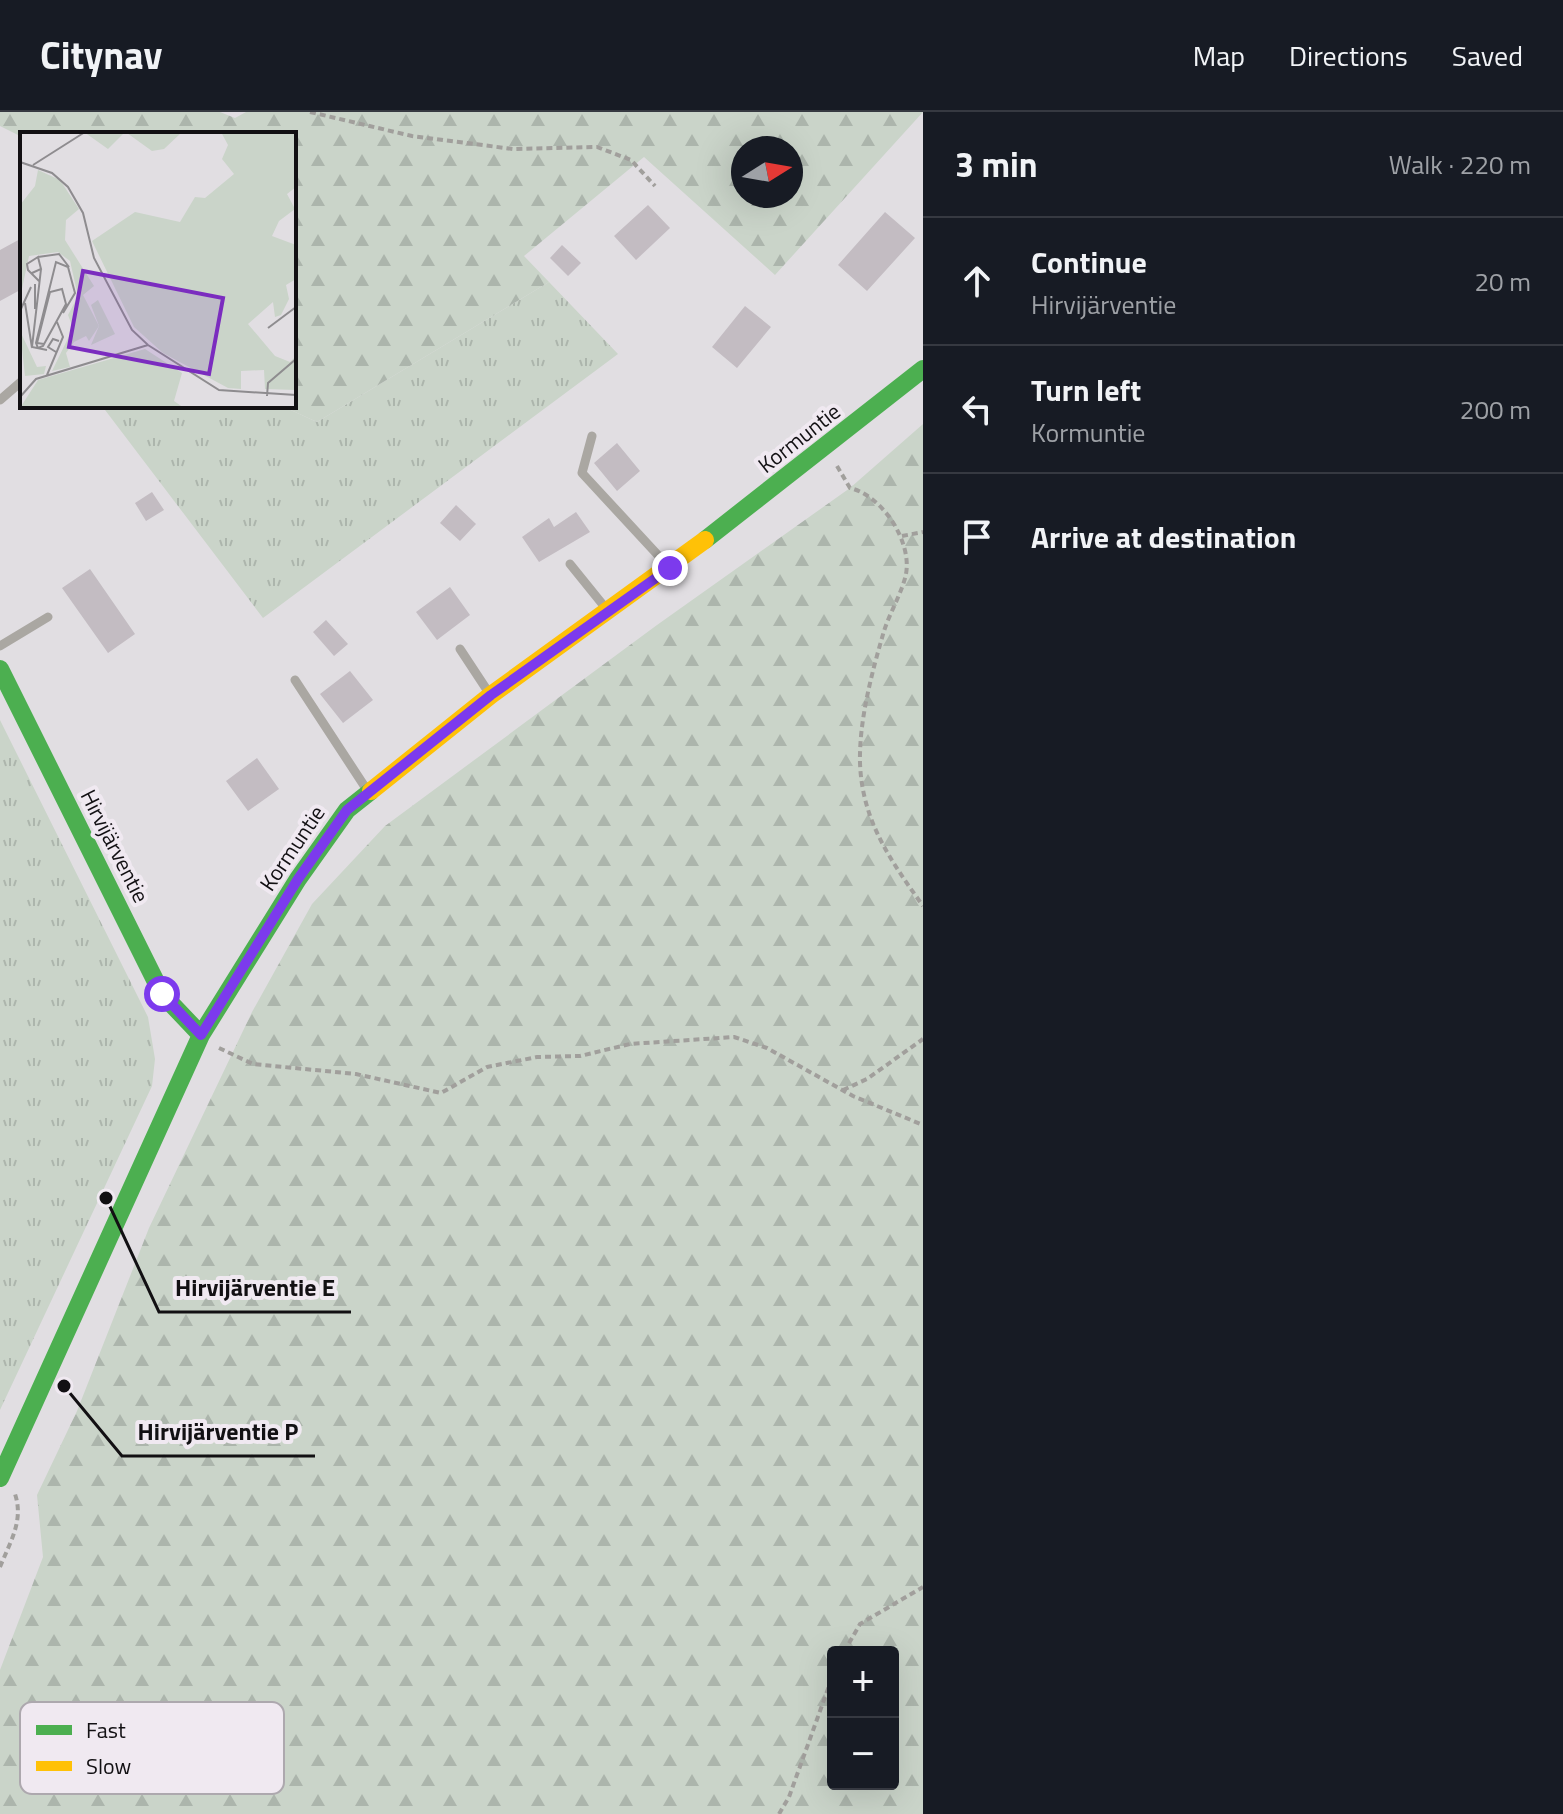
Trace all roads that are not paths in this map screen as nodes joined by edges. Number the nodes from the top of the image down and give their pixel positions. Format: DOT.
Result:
graph roads {
  1 [pos="923,369"];
  2 [pos="20,383"];
  3 [pos="0,400"];
  4 [pos="592,436"];
  5 [pos="570,564"];
  6 [pos="670,568"];
  7 [pos="608,611"];
  8 [pos="48,617"];
  9 [pos="0,646"];
  10 [pos="460,649"];
  11 [pos="0,669"];
  12 [pos="295,680"];
  13 [pos="491,695"];
  14 [pos="368,793"];
  15 [pos="201,1035"];
  16 [pos="2,1472"];
  1 -- 6 [label="street, Kormuntie"];
  2 -- 3 [label="lane"];
  4 -- 6 [label="lane"];
  5 -- 7 [label="lane"];
  6 -- 7 [label="street, Kormuntie"];
  7 -- 13 [label="street, Kormuntie"];
  8 -- 9 [label="lane"];
  10 -- 13 [label="lane"];
  11 -- 15 [label="street, Hirvijärventie"];
  12 -- 14 [label="lane"];
  13 -- 14 [label="street, Kormuntie"];
  14 -- 15 [label="street, Kormuntie"];
  15 -- 16 [label="street, Kormuntie"];
}
